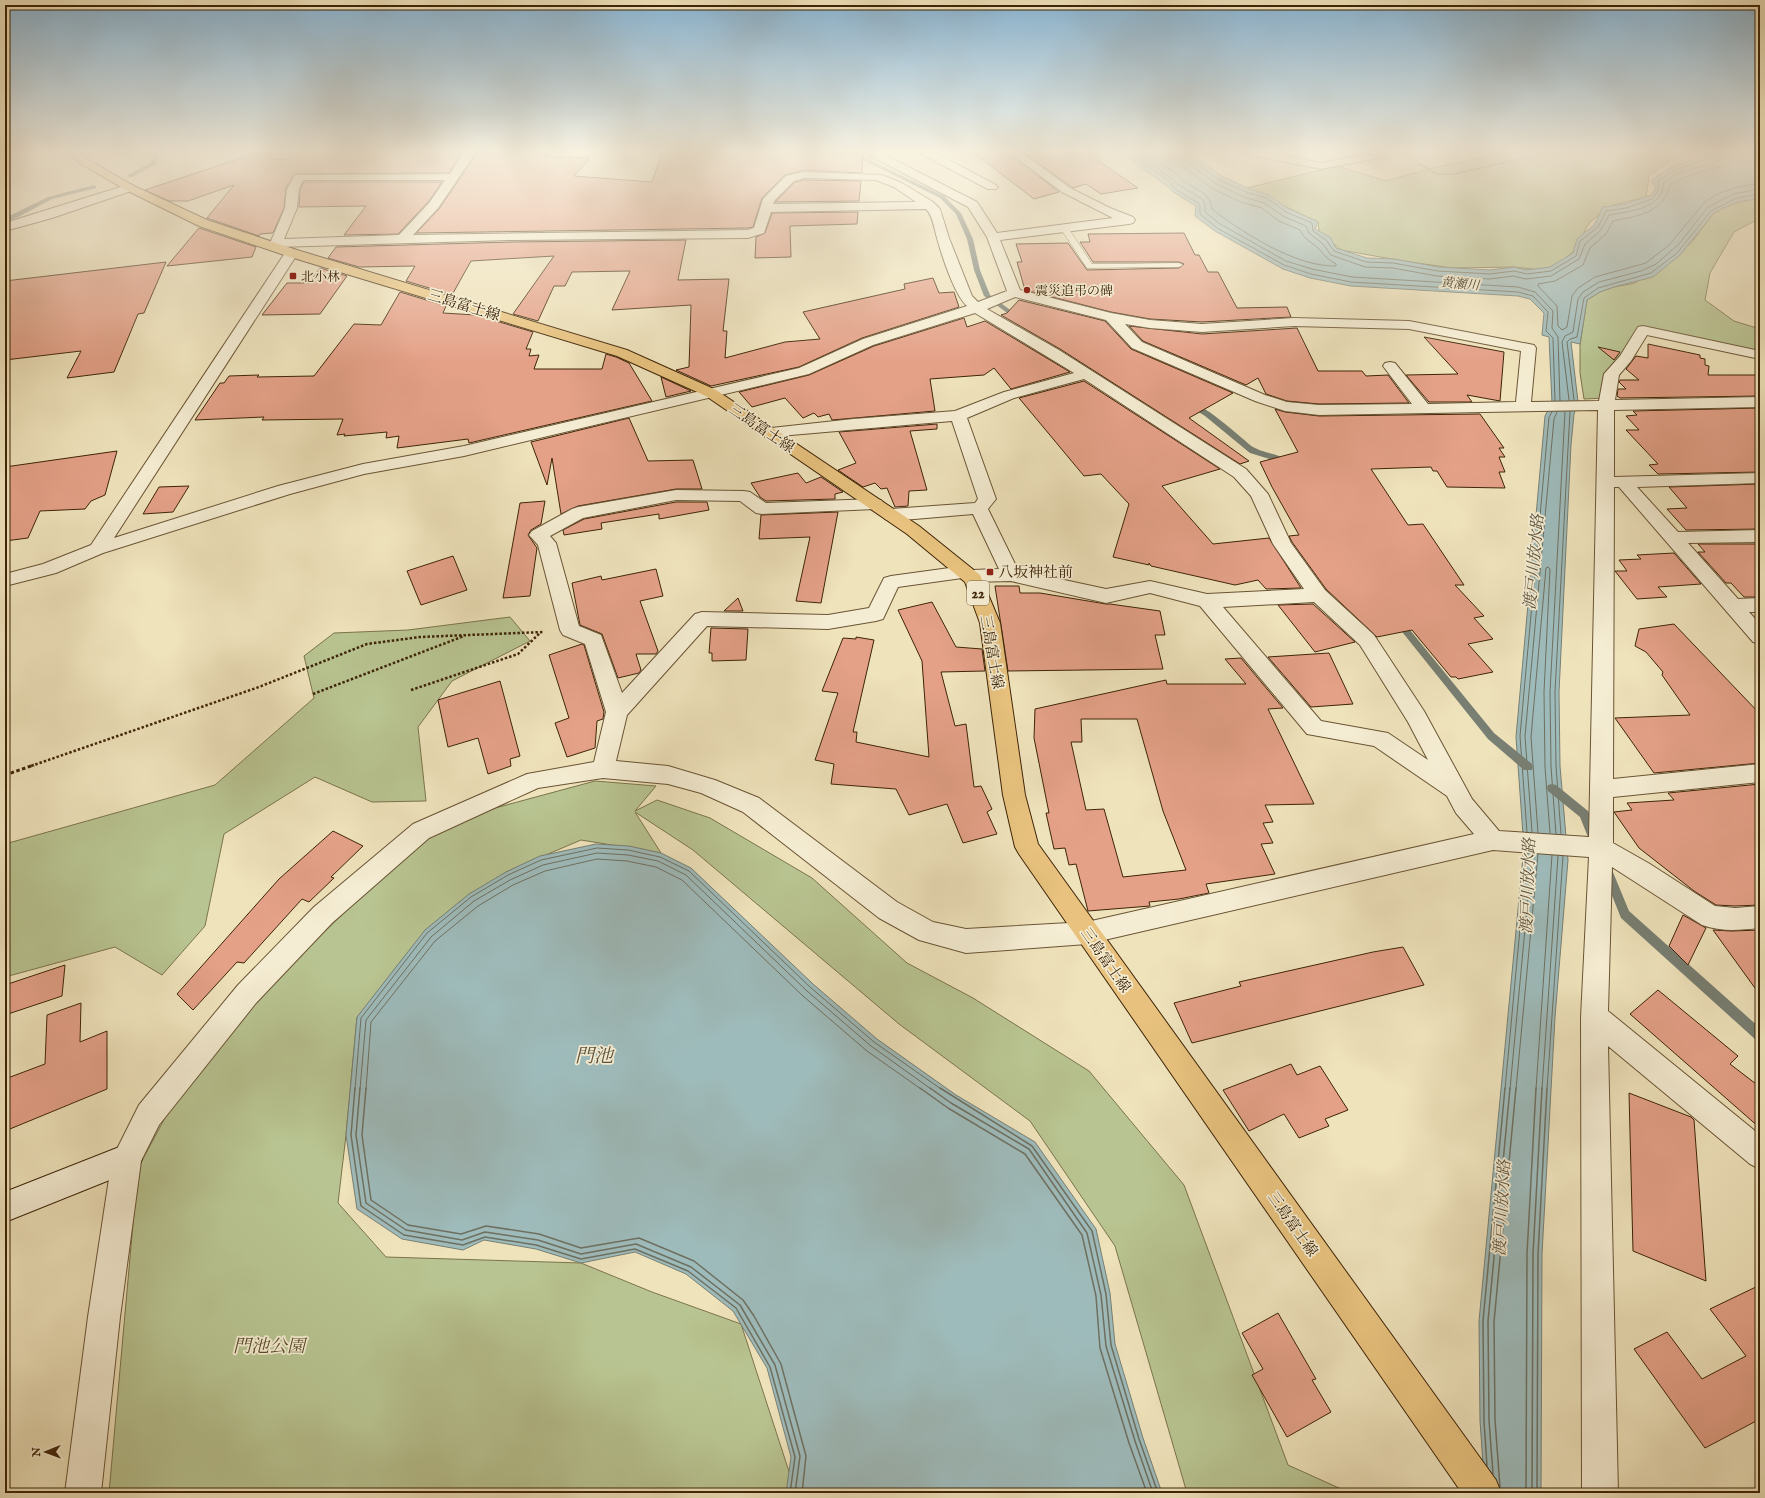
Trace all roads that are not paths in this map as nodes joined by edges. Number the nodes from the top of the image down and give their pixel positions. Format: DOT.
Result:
graph roads {
  1 [pos="28,220"];
  2 [pos="197,220"];
  3 [pos="287,220"];
  4 [pos="420,220"];
  5 [pos="763,220"];
  6 [pos="938,220"];
  7 [pos="982,220"];
  8 [pos="1129,220"];
  9 [pos="5,227"];
  10 [pos="1064,228"];
  11 [pos="993,237"];
  12 [pos="402,238"];
  13 [pos="279,247"];
  14 [pos="1179,265"];
  15 [pos="1014,293"];
  16 [pos="976,308"];
  17 [pos="1111,317"];
  18 [pos="1760,355"];
  19 [pos="1390,366"];
  20 [pos="1087,374"];
  21 [pos="711,393"];
  22 [pos="1760,402"];
  23 [pos="1606,406"];
  24 [pos="1523,408"];
  25 [pos="1424,409"];
  26 [pos="958,416"];
  27 [pos="768,432"];
  28 [pos="1760,478"];
  29 [pos="1605,482"];
  30 [pos="1624,482"];
  31 [pos="980,508"];
  32 [pos="883,509"];
  33 [pos="1760,536"];
  34 [pos="1673,538"];
  35 [pos="97,549"];
  36 [pos="967,574"];
  37 [pos="1011,575"];
  38 [pos="5,580"];
  39 [pos="1318,595"];
  40 [pos="1207,601"];
  41 [pos="1760,605"];
  42 [pos="1734,606"];
  43 [pos="1760,637"];
  44 [pos="617,712"];
  45 [pos="603,769"];
  46 [pos="1760,773"];
  47 [pos="1601,789"];
  48 [pos="1456,790"];
  49 [pos="1492,840"];
  50 [pos="1601,848"];
  51 [pos="1760,917"];
  52 [pos="1087,933"];
  53 [pos="1594,1017"];
  54 [pos="1760,1154"];
  55 [pos="127,1159"];
  56 [pos="5,1207"];
  57 [pos="1476,1482"];
  58 [pos="83,1493"];
  59 [pos="1600,1493"];
  1 -- 9 [label="street"];
  2 -- 13 [label="main road, 三島富士線 / 22"];
  3 -- 13 [label="street"];
  4 -- 12 [label="street"];
  5 -- 12 [label="street"];
  6 -- 16 [label="street"];
  7 -- 11 [label="street"];
  8 -- 10 [label="street"];
  10 -- 11 [label="street"];
  10 -- 14 [label="lane"];
  11 -- 15 [label="street"];
  12 -- 13 [label="street"];
  13 -- 21 [label="main road, 三島富士線 / 22"];
  13 -- 35 [label="street"];
  15 -- 16 [label="street"];
  15 -- 17 [label="street"];
  16 -- 20 [label="street"];
  16 -- 21 [label="street"];
  17 -- 24 [label="street"];
  17 -- 25 [label="street"];
  18 -- 23 [label="street"];
  19 -- 25 [label="street"];
  20 -- 26 [label="street"];
  20 -- 39 [label="street"];
  21 -- 27 [label="main road, 三島富士線 / 22"];
  21 -- 35 [label="street"];
  22 -- 23 [label="street"];
  23 -- 24 [label="street"];
  23 -- 29 [label="street"];
  24 -- 25 [label="street"];
  26 -- 27 [label="street"];
  26 -- 31 [label="street"];
  27 -- 32 [label="main road, 三島富士線 / 22"];
  28 -- 30 [label="street"];
  29 -- 30 [label="street"];
  29 -- 47 [label="street"];
  30 -- 34 [label="street"];
  31 -- 32 [label="street"];
  31 -- 37 [label="street"];
  32 -- 36 [label="main road, 三島富士線 / 22"];
  32 -- 44 [label="street"];
  33 -- 34 [label="street"];
  34 -- 42 [label="street"];
  35 -- 38 [label="street"];
  36 -- 37 [label="street"];
  36 -- 44 [label="street"];
  36 -- 52 [label="main road, 三島富士線 / 22"];
  37 -- 40 [label="street"];
  39 -- 40 [label="street"];
  39 -- 48 [label="street"];
  40 -- 48 [label="street"];
  41 -- 42 [label="street"];
  42 -- 43 [label="street"];
  44 -- 45 [label="street"];
  45 -- 52 [label="street"];
  45 -- 55 [label="street"];
  46 -- 47 [label="street"];
  47 -- 50 [label="street"];
  48 -- 49 [label="street"];
  49 -- 50 [label="street"];
  49 -- 52 [label="street"];
  50 -- 51 [label="street"];
  50 -- 53 [label="street"];
  52 -- 57 [label="main road, 三島富士線 / 22"];
  53 -- 54 [label="street"];
  53 -- 59 [label="street"];
  55 -- 56 [label="street"];
  55 -- 58 [label="street"];
}
